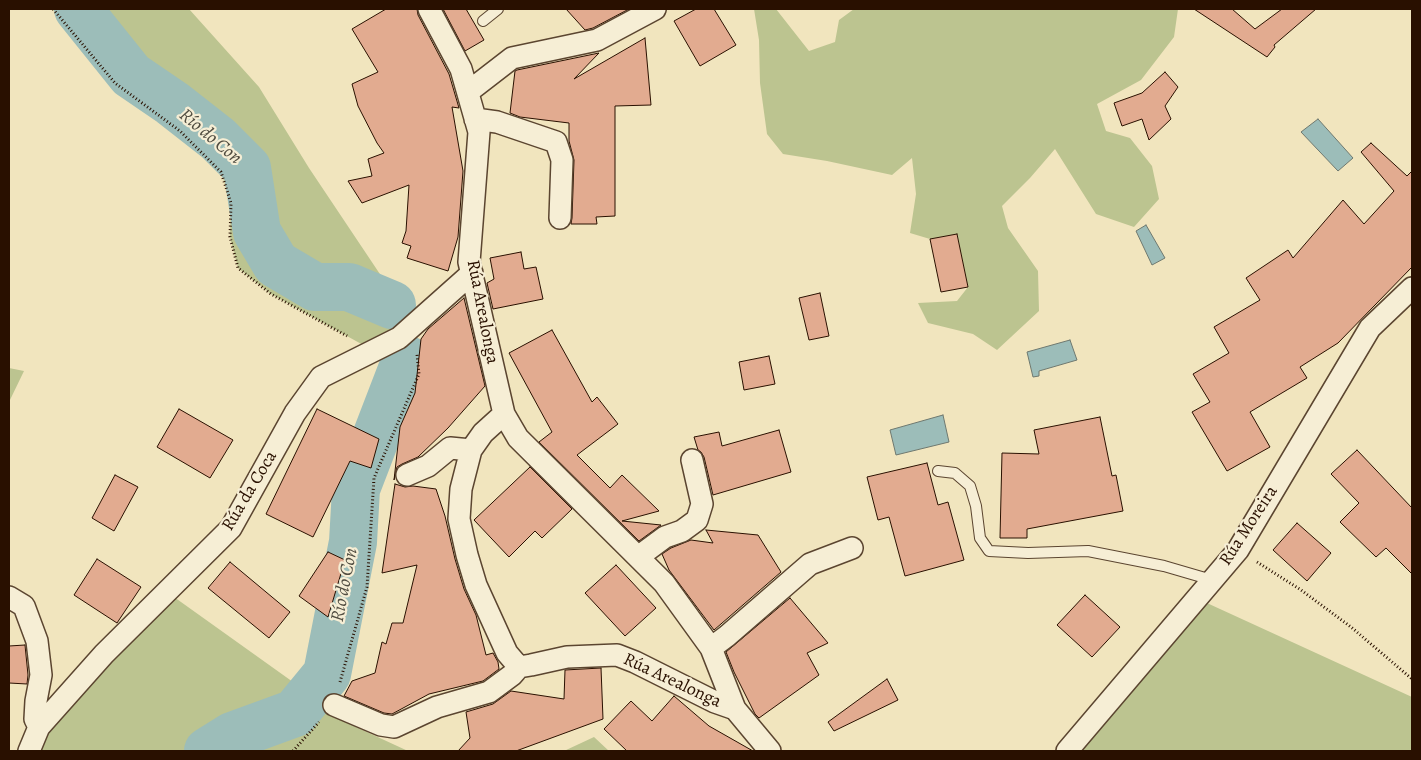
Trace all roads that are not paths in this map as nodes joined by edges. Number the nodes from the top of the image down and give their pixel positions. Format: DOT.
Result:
graph roads {
  1 [pos="429,9"];
  2 [pos="498,9"];
  3 [pos="655,9"];
  4 [pos="483,21"];
  5 [pos="468,92"];
  6 [pos="475,119"];
  7 [pos="560,218"];
  8 [pos="472,273"];
  9 [pos="1412,288"];
  10 [pos="504,414"];
  11 [pos="471,450"];
  12 [pos="692,460"];
  13 [pos="938,471"];
  14 [pos="407,475"];
  15 [pos="852,548"];
  16 [pos="638,557"];
  17 [pos="1212,580"];
  18 [pos="9,597"];
  19 [pos="711,648"];
  20 [pos="519,666"];
  21 [pos="334,705"];
  22 [pos="735,710"];
  23 [pos="39,727"];
  24 [pos="29,751"];
  25 [pos="770,751"];
  26 [pos="1067,751"];
  1 -- 5 [label="street, Rúa Arealonga"];
  2 -- 4 [label="lane"];
  3 -- 5 [label="street"];
  5 -- 6 [label="street, Rúa Arealonga"];
  6 -- 7 [label="street"];
  6 -- 8 [label="street, Rúa Arealonga"];
  8 -- 10 [label="street, Rúa Arealonga"];
  8 -- 23 [label="street, Rúa da Coca"];
  9 -- 17 [label="street, Rúa Moreira"];
  10 -- 11 [label="street"];
  10 -- 16 [label="street, Rúa Arealonga"];
  11 -- 14 [label="street"];
  11 -- 20 [label="street"];
  12 -- 16 [label="street"];
  13 -- 17 [label="lane"];
  15 -- 19 [label="street"];
  16 -- 19 [label="street, Rúa Arealonga"];
  17 -- 26 [label="street, Rúa Moreira"];
  18 -- 23 [label="street, Rúa da Coca"];
  19 -- 22 [label="street, Rúa Arealonga"];
  20 -- 21 [label="street"];
  20 -- 22 [label="street, Rúa Arealonga"];
  22 -- 25 [label="street, Rúa Arealonga"];
  23 -- 24 [label="street, Rúa da Coca"];
}
